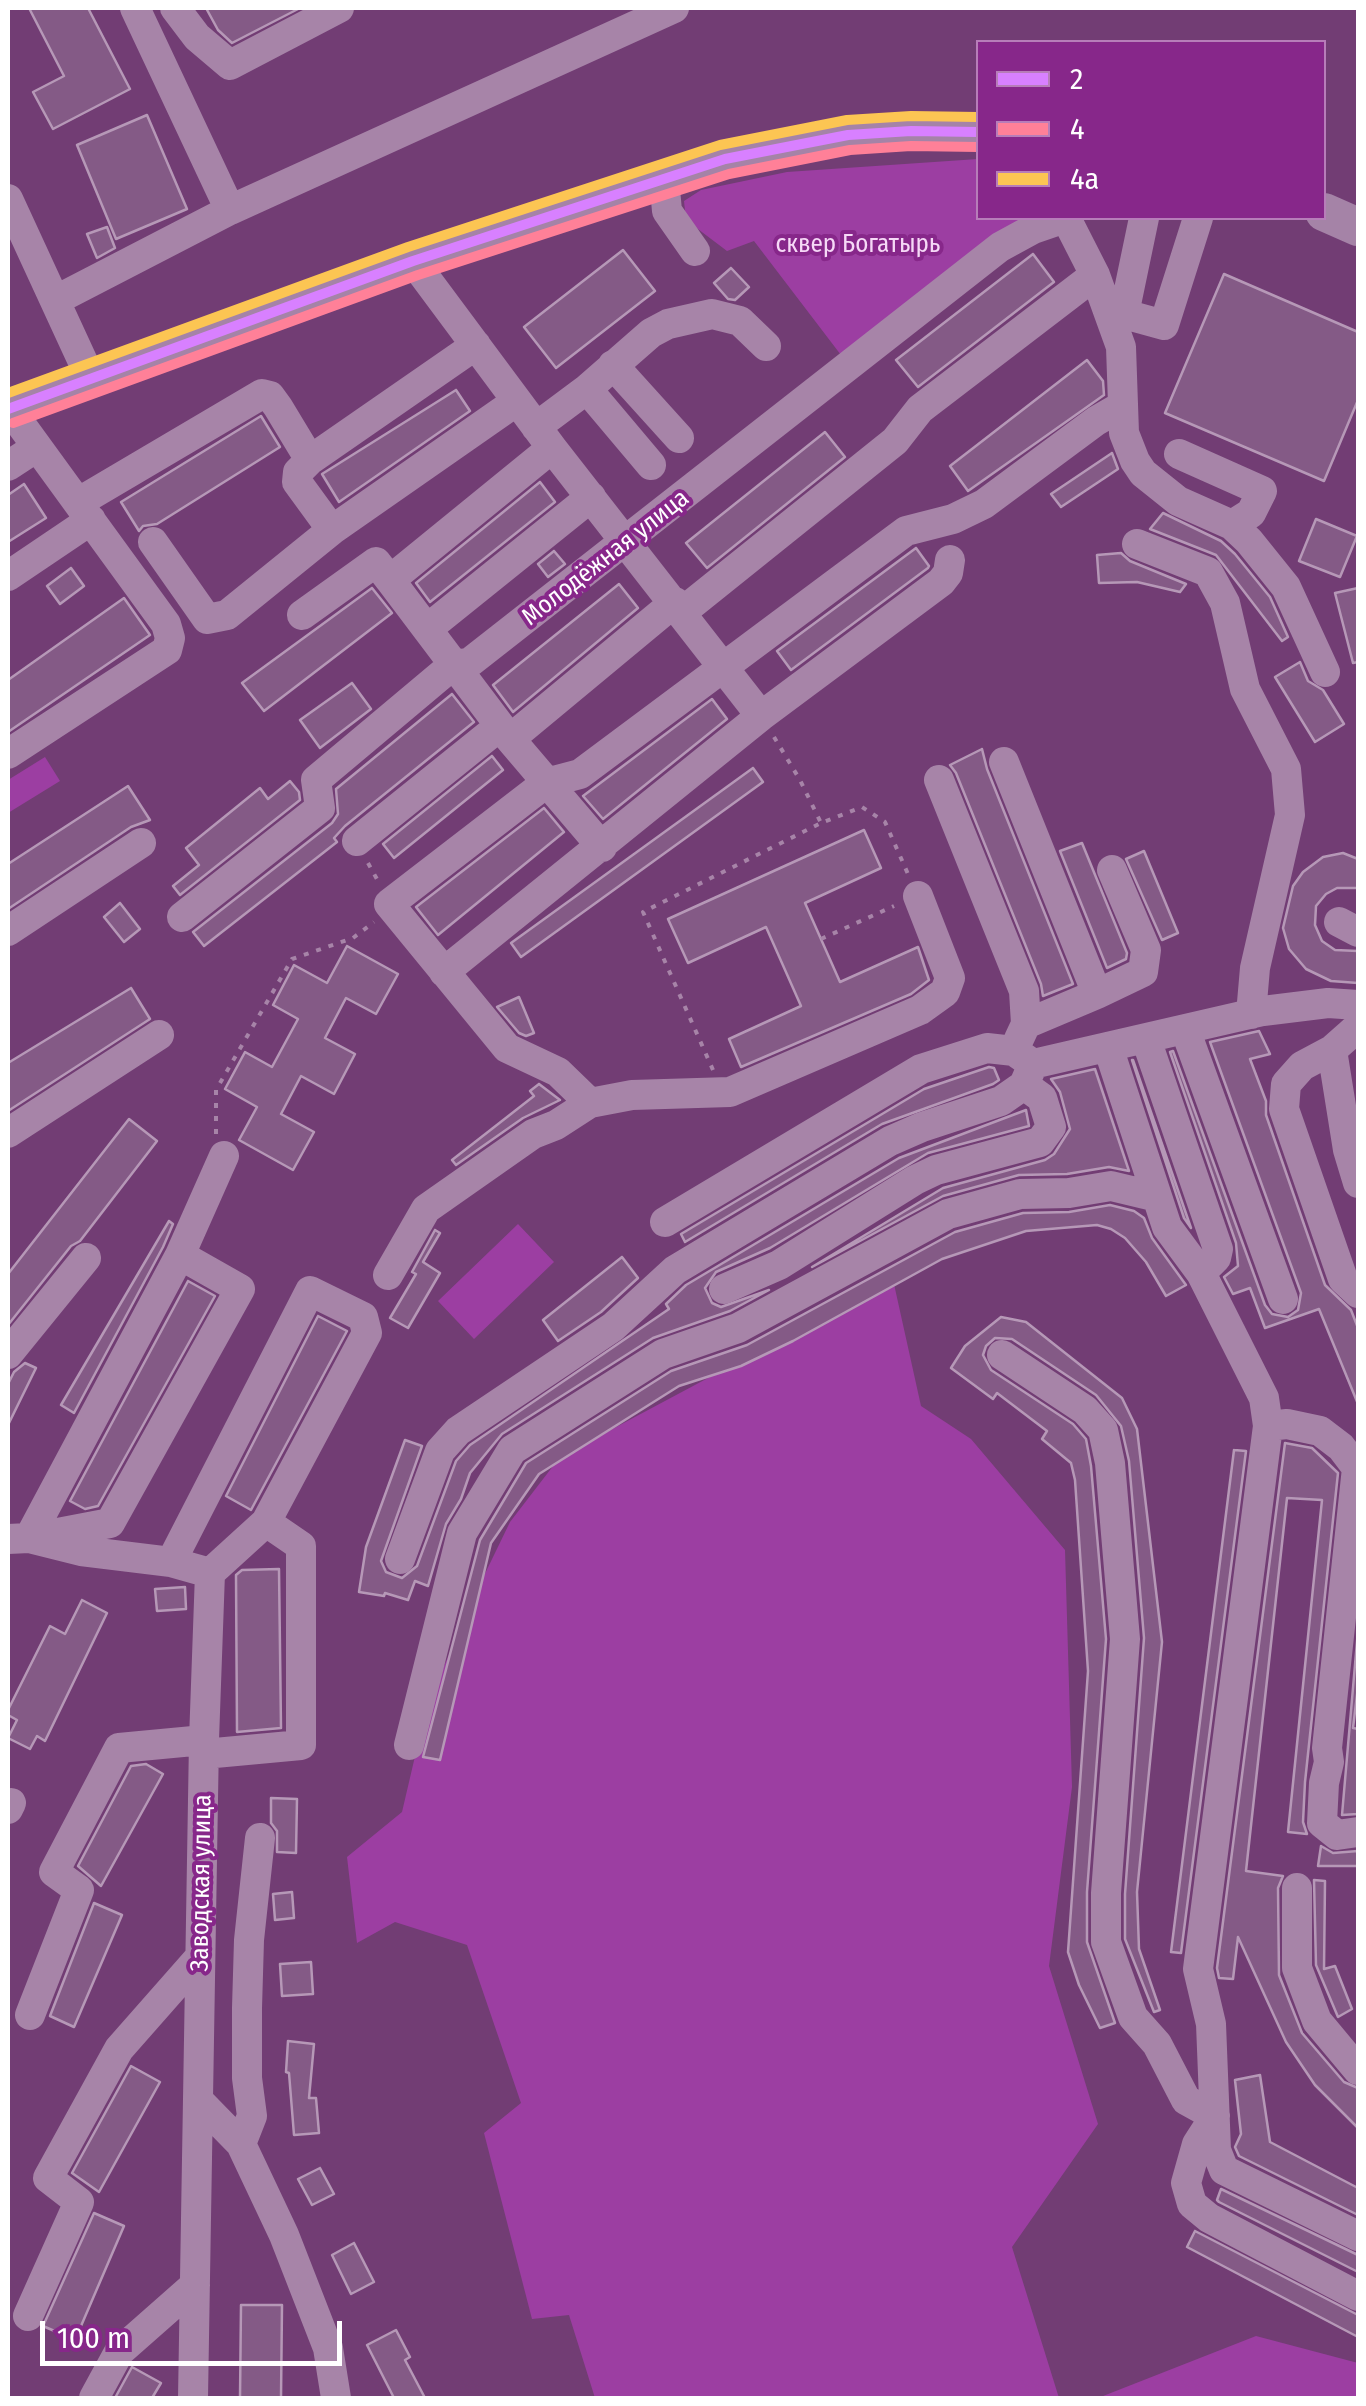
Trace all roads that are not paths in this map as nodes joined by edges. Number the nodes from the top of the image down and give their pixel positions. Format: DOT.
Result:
graph roads {
  1 [pos="136,8"];
  2 [pos="175,8"];
  3 [pos="339,8"];
  4 [pos="674,8"];
  5 [pos="976,132"];
  6 [pos="664,178"];
  7 [pos="8,199"];
  8 [pos="230,210"];
  9 [pos="1326,213"];
  10 [pos="1060,220"];
  11 [pos="1067,220"];
  12 [pos="1144,220"];
  13 [pos="1197,220"];
  14 [pos="1358,227"];
  15 [pos="695,251"];
  16 [pos="413,261"];
  17 [pos="1095,275"];
  18 [pos="56,300"];
  19 [pos="476,345"];
  20 [pos="766,346"];
  21 [pos="613,365"];
  22 [pos="90,377"];
  23 [pos="587,389"];
  24 [pos="518,401"];
  25 [pos="1122,406"];
  26 [pos="8,408"];
  27 [pos="544,438"];
  28 [pos="679,438"];
  29 [pos="37,447"];
  30 [pos="1178,454"];
  31 [pos="310,460"];
  32 [pos="651,465"];
  33 [pos="8,466"];
  34 [pos="590,497"];
  35 [pos="85,511"];
  36 [pos="1232,525"];
  37 [pos="332,530"];
  38 [pos="153,542"];
  39 [pos="626,542"];
  40 [pos="1137,544"];
  41 [pos="950,560"];
  42 [pos="383,571"];
  43 [pos="8,576"];
  44 [pos="678,607"];
  45 [pos="302,615"];
  46 [pos="428,629"];
  47 [pos="723,664"];
  48 [pos="453,666"];
  49 [pos="1325,672"];
  50 [pos="761,716"];
  51 [pos="505,732"];
  52 [pos="8,754"];
  53 [pos="1004,762"];
  54 [pos="939,780"];
  55 [pos="546,782"];
  56 [pos="357,841"];
  57 [pos="140,843"];
  58 [pos="602,846"];
  59 [pos="1112,870"];
  60 [pos="918,896"];
  61 [pos="182,917"];
  62 [pos="8,931"];
  63 [pos="444,972"];
  64 [pos="1097,994"];
  65 [pos="1358,1005"];
  66 [pos="1251,1014"];
  67 [pos="1358,1027"];
  68 [pos="1185,1029"];
  69 [pos="160,1036"];
  70 [pos="1146,1039"];
  71 [pos="1108,1047"];
  72 [pos="1332,1050"];
  73 [pos="1024,1056"];
  74 [pos="590,1103"];
  75 [pos="8,1133"];
  76 [pos="224,1156"];
  77 [pos="1358,1183"];
  78 [pos="1157,1197"];
  79 [pos="665,1222"];
  80 [pos="180,1256"];
  81 [pos="86,1258"];
  82 [pos="1201,1273"];
  83 [pos="388,1274"];
  84 [pos="724,1289"];
  85 [pos="1358,1293"];
  86 [pos="1282,1300"];
  87 [pos="8,1354"];
  88 [pos="1002,1355"];
  89 [pos="1268,1426"];
  90 [pos="266,1522"];
  91 [pos="18,1539"];
  92 [pos="400,1559"];
  93 [pos="171,1562"];
  94 [pos="210,1573"];
  95 [pos="409,1745"];
  96 [pos="204,1747"];
  97 [pos="1344,1762"];
  98 [pos="1358,1832"];
  99 [pos="260,1838"];
  100 [pos="1297,1888"];
  101 [pos="200,1957"];
  102 [pos="30,2016"];
  103 [pos="1358,2070"];
  104 [pos="198,2100"];
  105 [pos="1215,2116"];
  106 [pos="242,2144"];
  107 [pos="1358,2236"];
  108 [pos="195,2284"];
  109 [pos="1358,2296"];
  110 [pos="28,2316"];
  111 [pos="94,2398"];
  112 [pos="193,2398"];
  113 [pos="336,2398"];
  1 -- 8 [label="street"];
  2 -- 3 [label="street"];
  4 -- 8 [label="street"];
  5 -- 6 [label="main road"];
  6 -- 15 [label="street"];
  6 -- 16 [label="main road"];
  7 -- 18 [label="street"];
  8 -- 18 [label="street"];
  9 -- 14 [label="main road"];
  10 -- 39 [label="street, Молодёжная улица"];
  11 -- 17 [label="street"];
  12 -- 13 [label="street"];
  16 -- 19 [label="street"];
  16 -- 22 [label="main road"];
  17 -- 25 [label="street"];
  17 -- 44 [label="street"];
  18 -- 22 [label="street"];
  19 -- 24 [label="street"];
  19 -- 31 [label="street"];
  20 -- 21 [label="street"];
  21 -- 23 [label="street"];
  21 -- 28 [label="street"];
  22 -- 26 [label="main road"];
  23 -- 27 [label="street"];
  23 -- 32 [label="street"];
  24 -- 27 [label="street"];
  24 -- 37 [label="street"];
  25 -- 36 [label="street"];
  25 -- 47 [label="street"];
  26 -- 29 [label="street"];
  27 -- 34 [label="street"];
  27 -- 42 [label="street"];
  29 -- 33 [label="street"];
  29 -- 35 [label="street"];
  30 -- 36 [label="street"];
  31 -- 35 [label="street"];
  31 -- 37 [label="street"];
  34 -- 39 [label="street"];
  34 -- 46 [label="street"];
  35 -- 43 [label="street"];
  35 -- 52 [label="street"];
  36 -- 49 [label="street"];
  37 -- 38 [label="street"];
  37 -- 42 [label="street"];
  39 -- 44 [label="street"];
  39 -- 48 [label="street, Молодёжная улица"];
  40 -- 66 [label="street"];
  41 -- 50 [label="street"];
  42 -- 45 [label="street"];
  42 -- 46 [label="street"];
  44 -- 47 [label="street"];
  44 -- 51 [label="street"];
  46 -- 48 [label="street"];
  47 -- 50 [label="street"];
  47 -- 55 [label="street"];
  48 -- 51 [label="street"];
  48 -- 61 [label="street, Молодёжная улица"];
  50 -- 58 [label="street"];
  51 -- 55 [label="street"];
  51 -- 56 [label="street"];
  53 -- 64 [label="street"];
  54 -- 73 [label="street"];
  55 -- 58 [label="street"];
  55 -- 63 [label="street"];
  57 -- 62 [label="street"];
  58 -- 63 [label="street"];
  59 -- 64 [label="street"];
  60 -- 74 [label="street"];
  63 -- 74 [label="street"];
  64 -- 73 [label="street"];
  65 -- 66 [label="street"];
  66 -- 68 [label="street"];
  67 -- 72 [label="street"];
  68 -- 70 [label="street"];
  68 -- 86 [label="street"];
  69 -- 75 [label="street"];
  70 -- 71 [label="street"];
  70 -- 82 [label="street"];
  71 -- 73 [label="street"];
  71 -- 78 [label="street"];
  72 -- 77 [label="street"];
  72 -- 85 [label="street"];
  73 -- 79 [label="street"];
  73 -- 84 [label="street"];
  73 -- 92 [label="street"];
  74 -- 83 [label="street"];
  76 -- 80 [label="street"];
  78 -- 82 [label="street"];
  78 -- 95 [label="street"];
  80 -- 91 [label="street"];
  80 -- 91 [label="street"];
  81 -- 87 [label="street"];
  82 -- 89 [label="street"];
  88 -- 105 [label="street"];
  89 -- 97 [label="street"];
  89 -- 105 [label="street"];
  90 -- 93 [label="street"];
  90 -- 94 [label="street"];
  90 -- 96 [label="street"];
  91 -- 93 [label="street"];
  93 -- 94 [label="street"];
  94 -- 96 [label="street, Заводская улица"];
  96 -- 101 [label="street, Заводская улица"];
  96 -- 102 [label="street"];
  97 -- 98 [label="street"];
  99 -- 106 [label="street"];
  100 -- 103 [label="street"];
  101 -- 104 [label="street, Заводская улица"];
  101 -- 110 [label="street"];
  104 -- 106 [label="street"];
  104 -- 108 [label="street, Заводская улица"];
  105 -- 107 [label="street"];
  105 -- 109 [label="street"];
  106 -- 113 [label="street"];
  108 -- 111 [label="street"];
  108 -- 112 [label="street, Заводская улица"];
}
